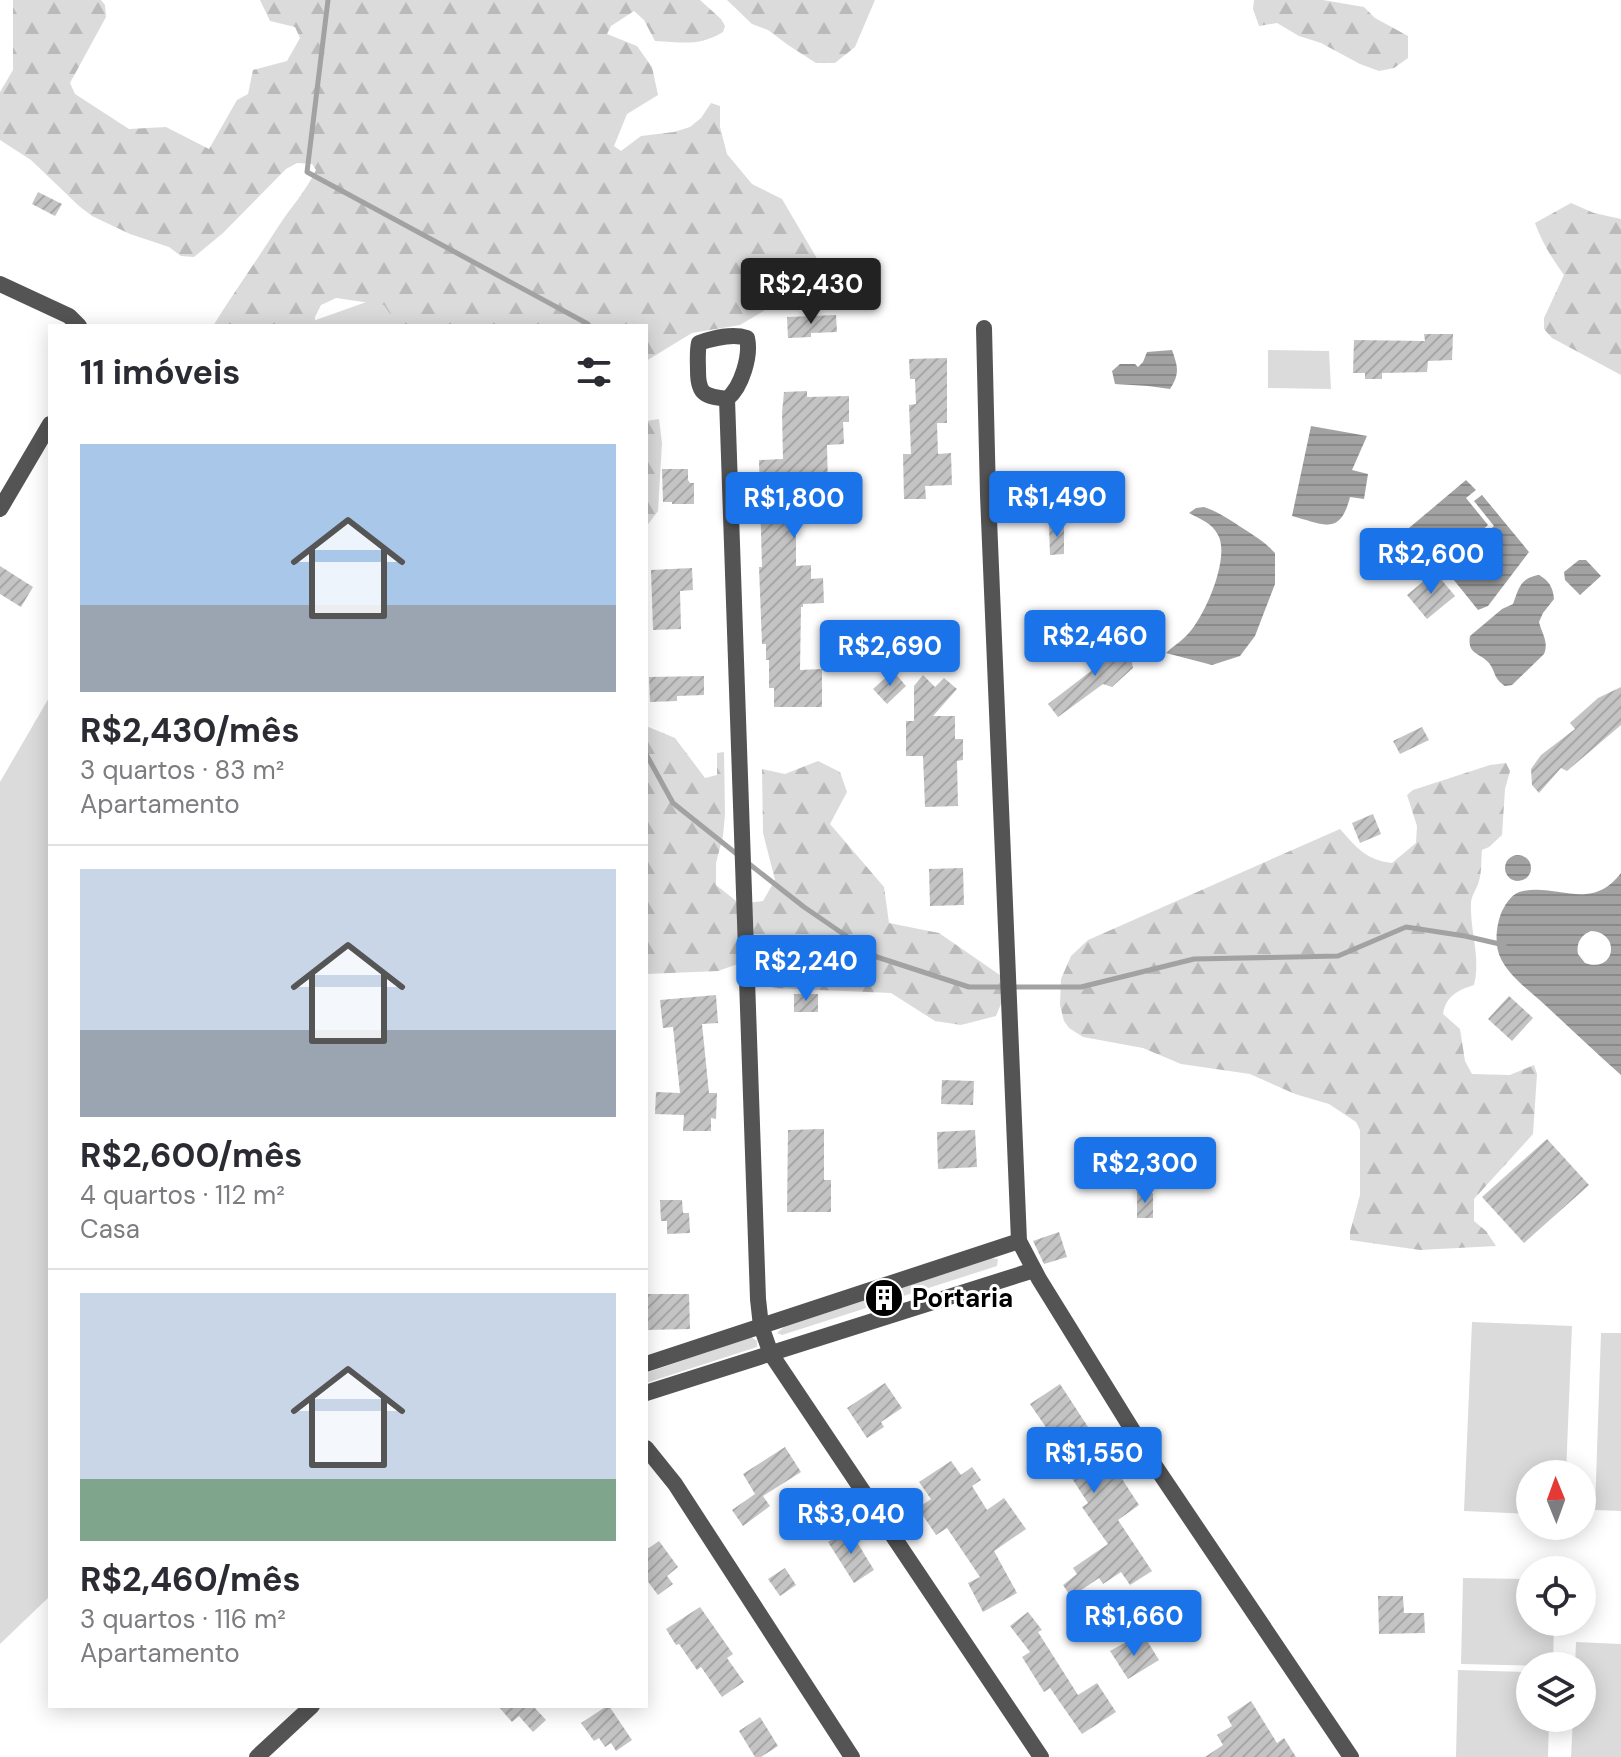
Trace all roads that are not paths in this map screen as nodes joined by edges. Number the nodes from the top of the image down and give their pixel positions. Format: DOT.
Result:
graph roads {
  1 [pos="0,284"];
  2 [pos="77,324"];
  3 [pos="984,328"];
  4 [pos="727,399"];
  5 [pos="48,427"];
  6 [pos="0,509"];
  7 [pos="1019,1241"];
  8 [pos="1034,1270"];
  9 [pos="761,1326"];
  10 [pos="771,1354"];
  11 [pos="648,1363"];
  12 [pos="648,1392"];
  13 [pos="648,1450"];
  14 [pos="310,1708"];
  15 [pos="257,1757"];
  16 [pos="852,1757"];
  17 [pos="1041,1757"];
  18 [pos="1351,1757"];
  1 -- 2 [label="street"];
  3 -- 7 [label="street"];
  4 -- 9 [label="street"];
  5 -- 6 [label="street"];
  7 -- 8 [label="street"];
  7 -- 9 [label="street"];
  8 -- 10 [label="street"];
  8 -- 18 [label="street"];
  9 -- 10 [label="street"];
  9 -- 11 [label="street"];
  10 -- 12 [label="street"];
  10 -- 17 [label="street"];
  13 -- 16 [label="street"];
  14 -- 15 [label="street"];
}
